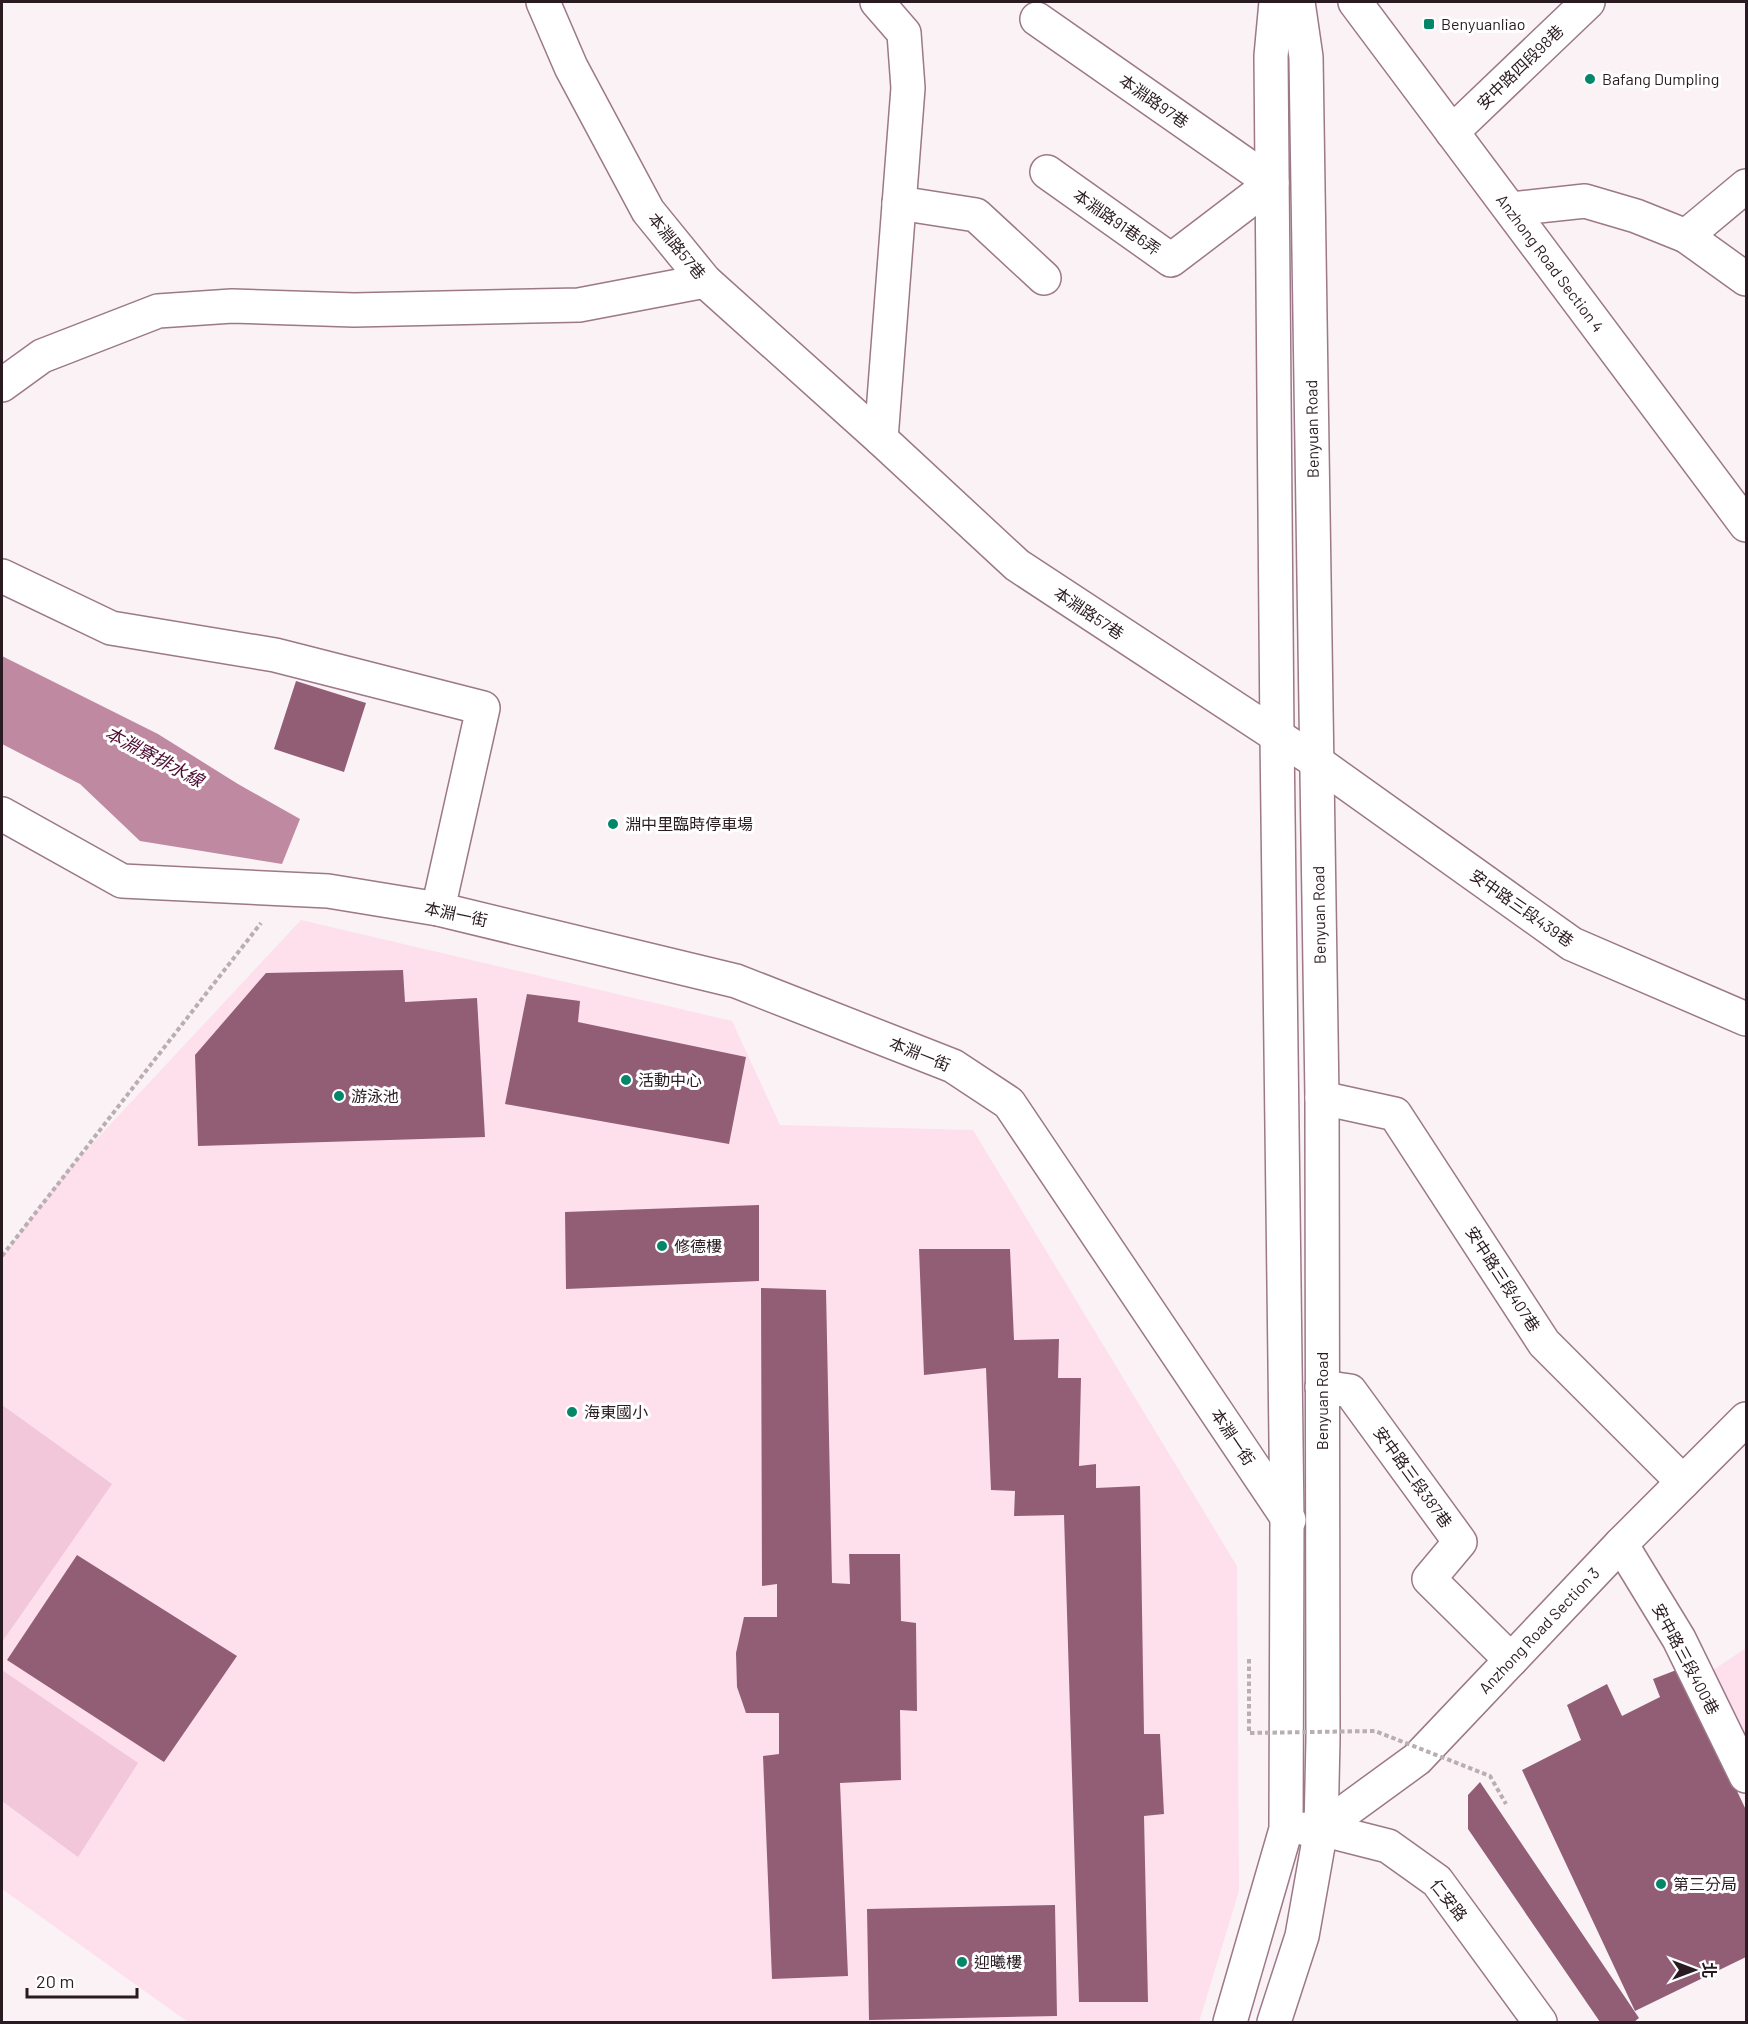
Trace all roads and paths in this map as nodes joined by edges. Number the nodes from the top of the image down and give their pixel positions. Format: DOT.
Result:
graph roads {
  1 [pos="543,2"];
  2 [pos="877,2"];
  3 [pos="1276,2"];
  4 [pos="1298,2"];
  5 [pos="1355,2"];
  6 [pos="1588,2"];
  7 [pos="1037,19"];
  8 [pos="1452,132"];
  9 [pos="1047,172"];
  10 [pos="1272,183"];
  11 [pos="1746,186"];
  12 [pos="899,203"];
  13 [pos="1512,209"];
  14 [pos="1686,236"];
  15 [pos="1044,278"];
  16 [pos="1746,279"];
  17 [pos="705,281"];
  18 [pos="2,386"];
  19 [pos="881,439"];
  20 [pos="1746,525"];
  21 [pos="2,576"];
  22 [pos="1277,738"];
  23 [pos="1317,762"];
  24 [pos="2,814"];
  25 [pos="287,889"];
  26 [pos="438,909"];
  27 [pos="1746,1019"];
  28 [pos="1322,1098"];
  29 [pos="2,1256"];
  30 [pos="1322,1388"];
  31 [pos="1746,1419"];
  32 [pos="1683,1482"];
  33 [pos="1287,1519"];
  34 [pos="1621,1544"];
  35 [pos="1322,1561"];
  36 [pos="1249,1659"];
  37 [pos="1511,1660"];
  38 [pos="1746,1776"];
  39 [pos="1506,1804"];
  40 [pos="1286,1829"];
  41 [pos="1321,1829"];
  42 [pos="1230,2022"];
  43 [pos="1274,2022"];
  44 [pos="1540,2022"];
  1 -- 17 [label="street, 本淵路57巷"];
  2 -- 12 [label="street"];
  3 -- 10 [label="street"];
  4 -- 23 [label="street, Benyuan Road"];
  5 -- 8 [label="street, Anzhong Road Section 4"];
  6 -- 8 [label="street, 安中路四段98巷"];
  7 -- 10 [label="street, 本淵路97巷"];
  8 -- 13 [label="street, Anzhong Road Section 4"];
  9 -- 10 [label="street, 本淵路91巷6弄"];
  10 -- 22 [label="street"];
  11 -- 14 [label="street"];
  12 -- 15 [label="street"];
  12 -- 19 [label="street"];
  13 -- 14 [label="street"];
  13 -- 20 [label="street, Anzhong Road Section 4"];
  14 -- 16 [label="street"];
  17 -- 18 [label="street"];
  17 -- 19 [label="street, 本淵路57巷"];
  19 -- 22 [label="street, 本淵路57巷"];
  21 -- 26 [label="street"];
  22 -- 23 [label="street, 本淵路57巷"];
  22 -- 33 [label="street"];
  23 -- 27 [label="street, 安中路三段439巷"];
  23 -- 28 [label="street, Benyuan Road"];
  24 -- 25 [label="street, 本淵一街"];
  25 -- 26 [label="street, 本淵一街"];
  25 -- 29 [label="path"];
  26 -- 33 [label="street, 本淵一街"];
  28 -- 30 [label="street, Benyuan Road"];
  28 -- 32 [label="street, 安中路三段407巷"];
  30 -- 35 [label="street, Benyuan Road"];
  30 -- 37 [label="street, 安中路三段387巷"];
  31 -- 32 [label="street, Anzhong Road Section 3"];
  32 -- 34 [label="street, Anzhong Road Section 3"];
  33 -- 35 [label="street, 本淵一街"];
  33 -- 40 [label="street"];
  34 -- 37 [label="street, Anzhong Road Section 3"];
  34 -- 38 [label="street, 安中路三段400巷"];
  35 -- 41 [label="street, Benyuan Road"];
  36 -- 39 [label="path, bridge"];
  37 -- 41 [label="street, Anzhong Road Section 3"];
  40 -- 41 [label="street"];
  40 -- 42 [label="street"];
  41 -- 43 [label="street"];
  41 -- 44 [label="street, 仁安路"];
}
